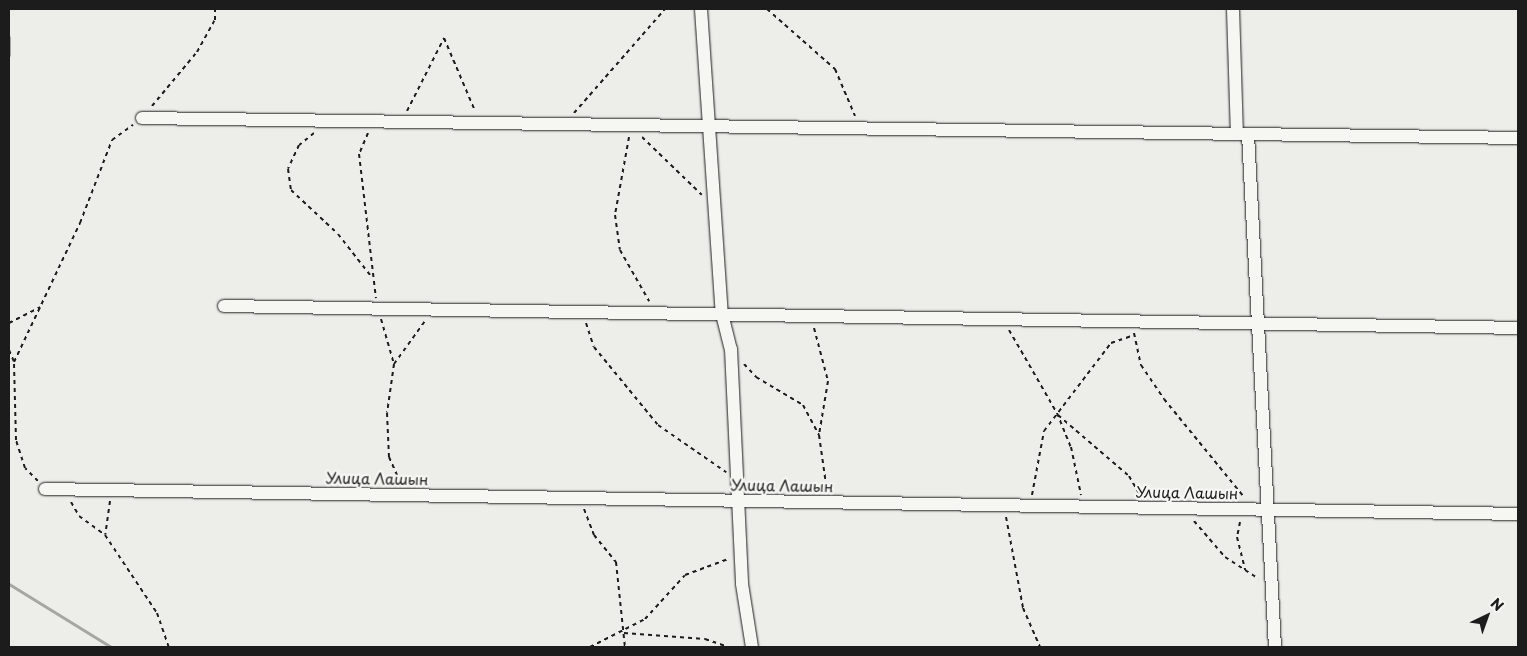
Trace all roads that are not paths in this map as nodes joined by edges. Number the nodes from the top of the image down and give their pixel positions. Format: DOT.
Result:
graph roads {
  1 [pos="701,9"];
  2 [pos="1233,9"];
  3 [pos="142,118"];
  4 [pos="708,126"];
  5 [pos="1243,134"];
  6 [pos="1518,138"];
  7 [pos="224,306"];
  8 [pos="722,314"];
  9 [pos="1257,323"];
  10 [pos="1518,328"];
  11 [pos="45,488"];
  12 [pos="740,500"];
  13 [pos="1260,509"];
  14 [pos="1518,514"];
  15 [pos="752,647"];
  16 [pos="1275,647"];
  1 -- 4 [label="street"];
  2 -- 5 [label="street"];
  3 -- 4 [label="street"];
  4 -- 5 [label="street"];
  4 -- 8 [label="street"];
  5 -- 6 [label="street"];
  5 -- 9 [label="street"];
  7 -- 8 [label="street"];
  8 -- 9 [label="street"];
  8 -- 12 [label="street"];
  9 -- 10 [label="street"];
  9 -- 13 [label="street"];
  11 -- 12 [label="street, Улица Лашын"];
  12 -- 13 [label="street, Улица Лашын"];
  12 -- 15 [label="street"];
  13 -- 14 [label="street, Улица Лашын"];
  13 -- 16 [label="street"];
}
